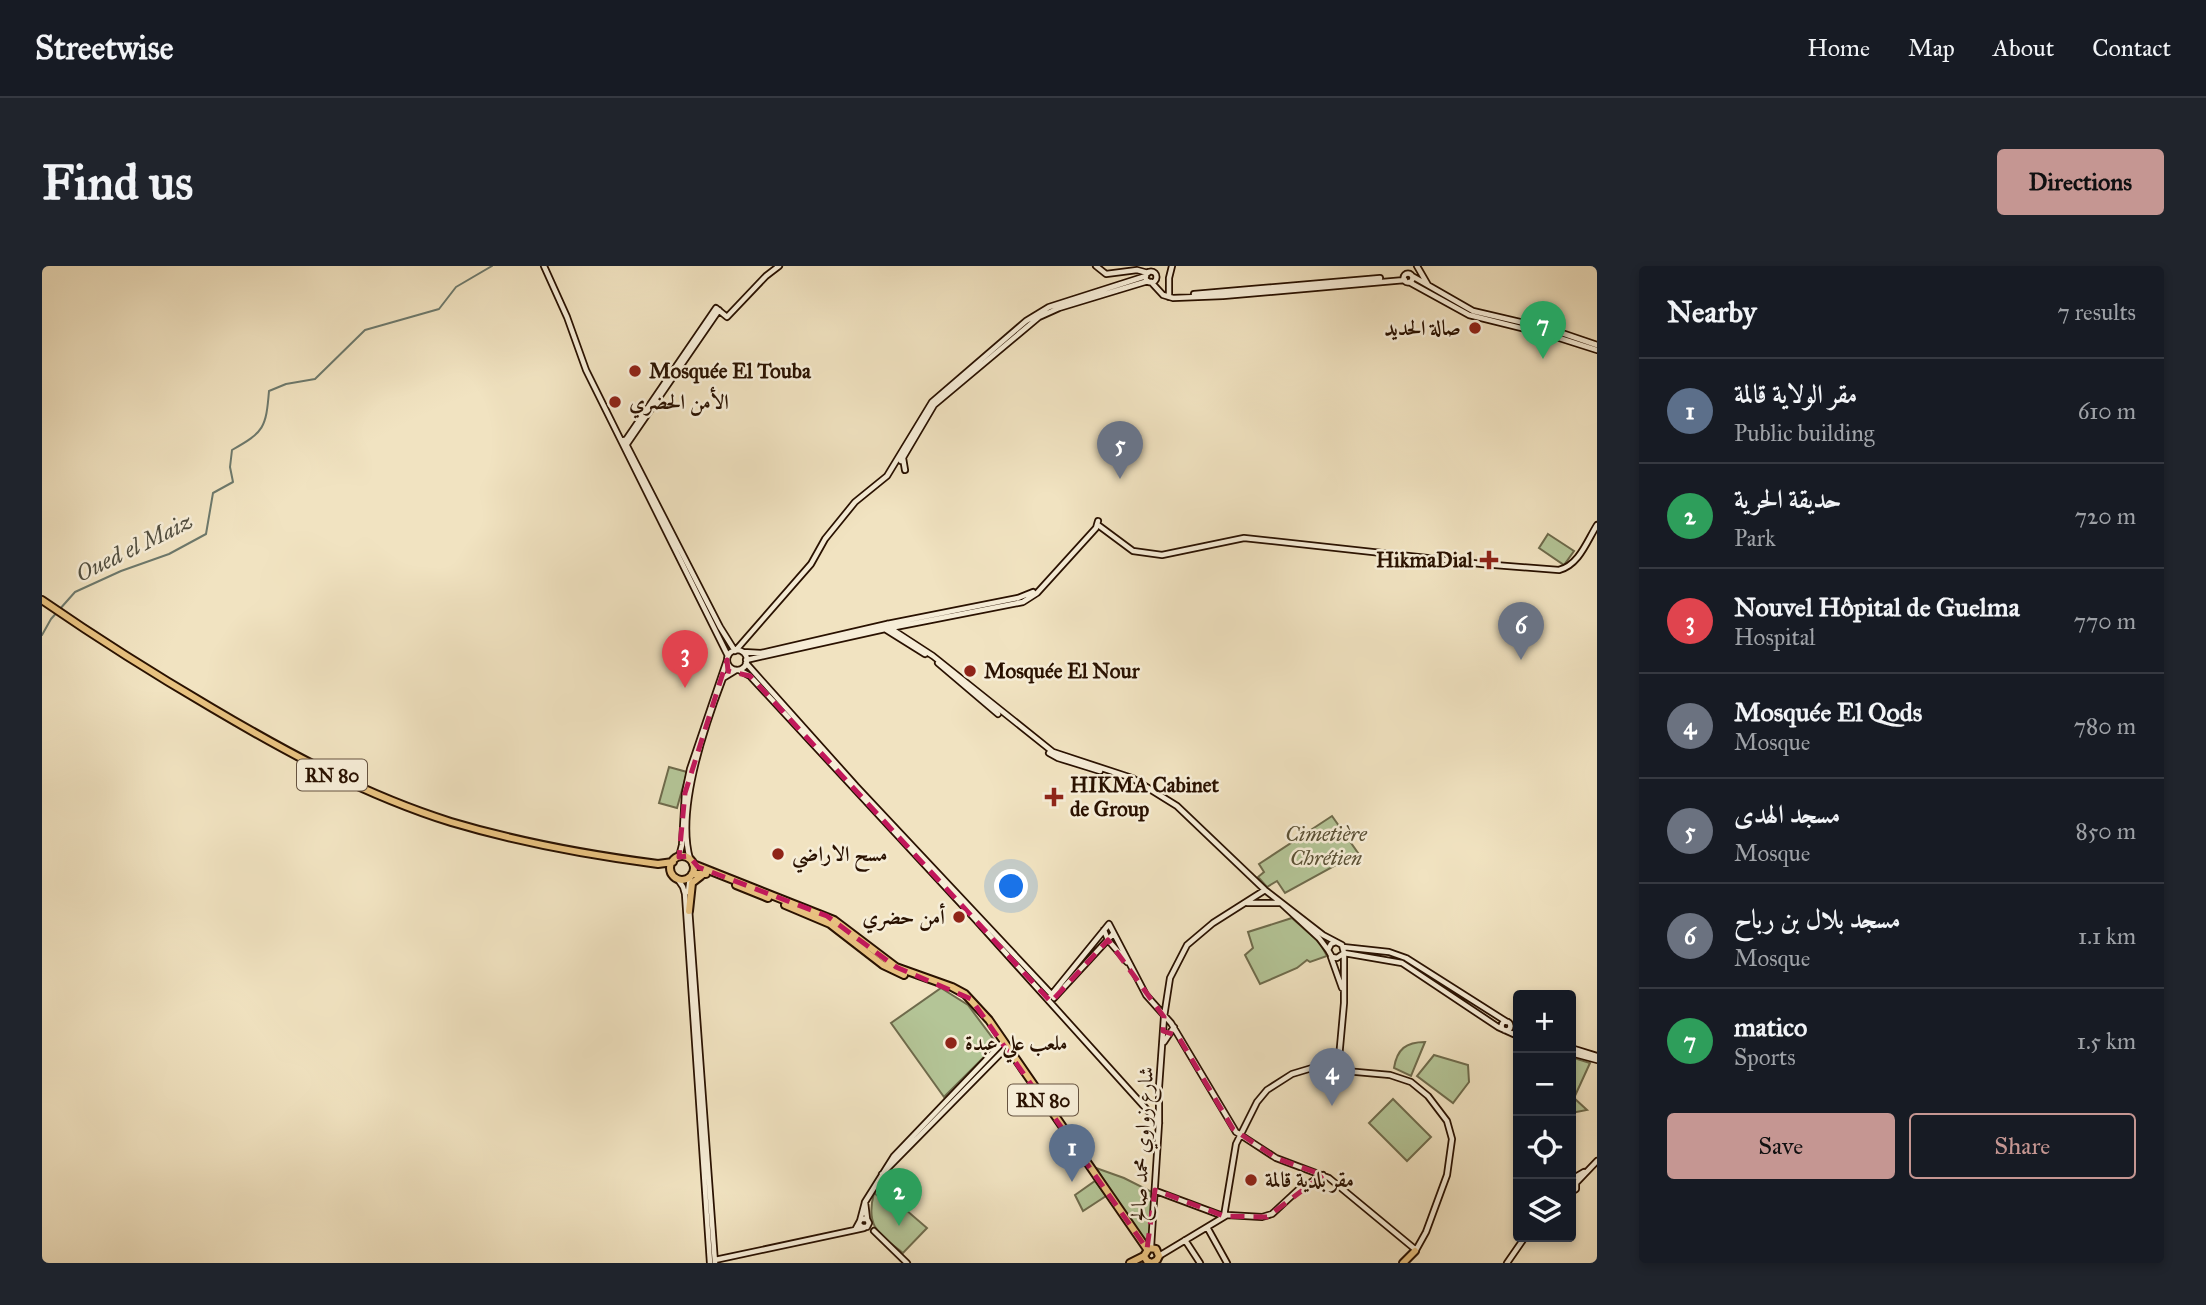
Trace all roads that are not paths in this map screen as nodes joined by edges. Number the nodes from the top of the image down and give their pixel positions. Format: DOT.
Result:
graph roads {
  1 [pos="544,266"];
  2 [pos="779,266"];
  3 [pos="1096,266"];
  4 [pos="1172,266"];
  5 [pos="1417,266"];
  6 [pos="1148,278"];
  7 [pos="1157,278"];
  8 [pos="1406,279"];
  9 [pos="1169,285"];
  10 [pos="1431,288"];
  11 [pos="1169,297"];
  12 [pos="1596,347"];
  13 [pos="625,445"];
  14 [pos="903,458"];
  15 [pos="898,464"];
  16 [pos="905,470"];
  17 [pos="1597,525"];
  18 [pos="42,600"];
  19 [pos="887,627"];
  20 [pos="736,650"];
  21 [pos="743,652"];
  22 [pos="760,657"];
  23 [pos="727,658"];
  24 [pos="746,662"];
  25 [pos="738,670"];
  26 [pos="755,676"];
  27 [pos="676,859"];
  28 [pos="691,862"];
  29 [pos="658,864"];
  30 [pos="708,874"];
  31 [pos="674,876"];
  32 [pos="691,876"];
  33 [pos="1265,890"];
  34 [pos="1246,903"];
  35 [pos="1281,903"];
  36 [pos="689,911"];
  37 [pos="1104,930"];
  38 [pos="1113,934"];
  39 [pos="1108,940"];
  40 [pos="1336,942"];
  41 [pos="1343,950"];
  42 [pos="1329,953"];
  43 [pos="1362,955"];
  44 [pos="1132,967"];
  45 [pos="920,977"];
  46 [pos="1345,978"];
  47 [pos="1344,992"];
  48 [pos="1051,998"];
  49 [pos="1166,1002"];
  50 [pos="1156,1007"];
  51 [pos="1164,1017"];
  52 [pos="1508,1023"];
  53 [pos="1172,1025"];
  54 [pos="1513,1026"];
  55 [pos="1164,1030"];
  56 [pos="1504,1031"];
  57 [pos="1170,1033"];
  58 [pos="1513,1034"];
  59 [pos="1178,1036"];
  60 [pos="1164,1043"];
  61 [pos="1005,1045"];
  62 [pos="1576,1052"];
  63 [pos="1597,1058"];
  64 [pos="1338,1069"];
  65 [pos="1159,1103"];
  66 [pos="1145,1105"];
  67 [pos="1159,1123"];
  68 [pos="1240,1136"];
  69 [pos="1597,1161"];
  70 [pos="1324,1175"];
  71 [pos="1574,1179"];
  72 [pos="1155,1190"];
  73 [pos="1224,1216"];
  74 [pos="864,1224"];
  75 [pos="1207,1227"];
  76 [pos="1185,1240"];
  77 [pos="1522,1242"];
  78 [pos="1416,1250"];
  79 [pos="1147,1253"];
  80 [pos="1158,1260"];
  81 [pos="713,1262"];
  82 [pos="1132,1262"];
  83 [pos="907,1263"];
  84 [pos="1200,1263"];
  85 [pos="1227,1263"];
  86 [pos="1404,1263"];
  87 [pos="1507,1263"];
  1 -- 13 [label="street"];
  2 -- 13 [label="street"];
  3 -- 6 [label="street"];
  4 -- 9 [label="street"];
  5 -- 10 [label="street"];
  6 -- 7 [label="street"];
  6 -- 7 [label="street"];
  6 -- 11 [label="street"];
  6 -- 14 [label="street"];
  6 -- 20 [label="street"];
  7 -- 9 [label="street"];
  8 -- 10 [label="street"];
  8 -- 11 [label="street"];
  8 -- 12 [label="street"];
  9 -- 11 [label="street"];
  10 -- 12 [label="street"];
  13 -- 20 [label="street"];
  13 -- 23 [label="street"];
  14 -- 15 [label="street"];
  14 -- 16 [label="street"];
  17 -- 19 [label="street"];
  18 -- 29 [label="main road, RN 80"];
  19 -- 21 [label="street"];
  19 -- 22 [label="street"];
  19 -- 33 [label="street"];
  20 -- 21 [label="street"];
  20 -- 23 [label="street"];
  21 -- 24 [label="street"];
  22 -- 24 [label="street"];
  22 -- 26 [label="street"];
  23 -- 25 [label="street"];
  23 -- 27 [label="street"];
  24 -- 25 [label="street"];
  24 -- 26 [label="street"];
  25 -- 28 [label="street"];
  25 -- 48 [label="street"];
  26 -- 48 [label="street"];
  27 -- 28 [label="main road"];
  27 -- 29 [label="main road, RN 80"];
  27 -- 31 [label="main road"];
  28 -- 32 [label="main road"];
  28 -- 45 [label="main road, RN 80"];
  29 -- 31 [label="main road, RN 80"];
  30 -- 32 [label="main road, RN 80"];
  30 -- 36 [label="main road"];
  30 -- 45 [label="main road, RN 80"];
  31 -- 32 [label="main road"];
  31 -- 81 [label="street"];
  32 -- 36 [label="street"];
  33 -- 34 [label="street, شارع زواوي محمد صالح"];
  33 -- 35 [label="street"];
  34 -- 35 [label="street"];
  34 -- 49 [label="street, شارع زواوي محمد صالح"];
  35 -- 40 [label="street"];
  35 -- 42 [label="street"];
  36 -- 81 [label="street"];
  37 -- 38 [label="street"];
  37 -- 39 [label="street"];
  37 -- 48 [label="street"];
  38 -- 39 [label="street"];
  38 -- 44 [label="street"];
  39 -- 44 [label="street"];
  39 -- 48 [label="street"];
  40 -- 41 [label="street"];
  40 -- 42 [label="street"];
  41 -- 42 [label="street"];
  41 -- 43 [label="street"];
  41 -- 46 [label="street"];
  41 -- 52 [label="street"];
  42 -- 47 [label="street"];
  43 -- 46 [label="street"];
  43 -- 56 [label="street"];
  44 -- 50 [label="street"];
  45 -- 61 [label="main road, RN 80"];
  46 -- 47 [label="street"];
  47 -- 64 [label="street"];
  48 -- 66 [label="street"];
  49 -- 50 [label="street"];
  49 -- 51 [label="street, شارع زواوي محمد صالح"];
  49 -- 53 [label="street"];
  50 -- 51 [label="street"];
  51 -- 53 [label="street"];
  51 -- 55 [label="street, شارع زواوي محمد صالح"];
  52 -- 54 [label="street"];
  52 -- 56 [label="street"];
  53 -- 57 [label="street, شارع زواوي محمد صالح"];
  53 -- 59 [label="street"];
  55 -- 57 [label="street"];
  55 -- 60 [label="street, شارع زواوي محمد صالح"];
  56 -- 58 [label="street"];
  57 -- 59 [label="street"];
  57 -- 60 [label="street, شارع زواوي محمد صالح"];
  59 -- 68 [label="street"];
  60 -- 65 [label="street, شارع زواوي محمد صالح"];
  61 -- 74 [label="street"];
  61 -- 79 [label="main road, RN 80"];
  62 -- 63 [label="street"];
  64 -- 68 [label="street"];
  64 -- 78 [label="street"];
  65 -- 66 [label="street"];
  65 -- 67 [label="street, شارع زواوي محمد صالح"];
  66 -- 67 [label="street"];
  67 -- 72 [label="street, شارع زواوي محمد صالح"];
  68 -- 70 [label="street"];
  68 -- 73 [label="street"];
  69 -- 71 [label="street"];
  70 -- 73 [label="street"];
  70 -- 78 [label="street"];
  72 -- 73 [label="street"];
  72 -- 79 [label="street, شارع زواوي محمد صالح"];
  73 -- 75 [label="street"];
  74 -- 81 [label="street"];
  74 -- 83 [label="street"];
  75 -- 76 [label="street"];
  75 -- 85 [label="street"];
  76 -- 80 [label="street"];
  76 -- 84 [label="street"];
  77 -- 87 [label="street"];
  78 -- 86 [label="main road"];
  79 -- 80 [label="main road"];
  79 -- 80 [label="main road"];
  79 -- 82 [label="main road"];
}
